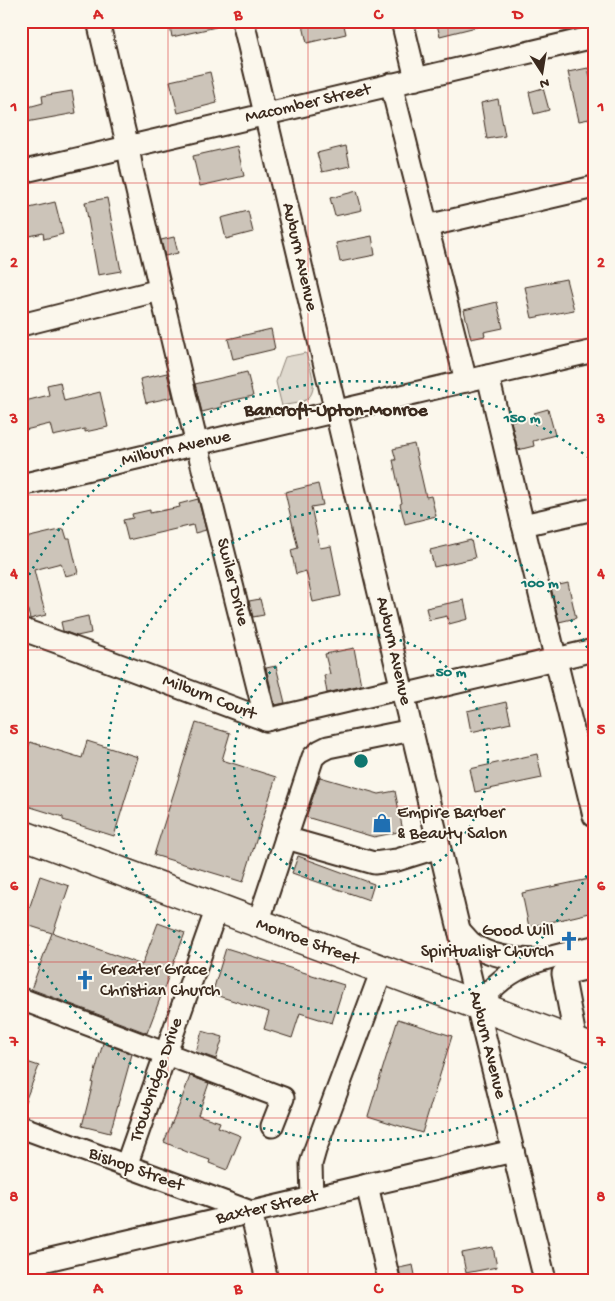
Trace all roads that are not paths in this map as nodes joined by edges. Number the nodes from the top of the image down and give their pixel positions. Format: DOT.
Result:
graph roads {
  1 [pos="98,21"];
  2 [pos="243,21"];
  3 [pos="402,21"];
  4 [pos="594,36"];
  5 [pos="416,79"];
  6 [pos="391,84"];
  7 [pos="265,114"];
  8 [pos="128,147"];
  9 [pos="21,172"];
  10 [pos="594,187"];
  11 [pos="427,226"];
  12 [pos="160,290"];
  13 [pos="21,326"];
  14 [pos="594,351"];
  15 [pos="488,376"];
  16 [pos="466,381"];
  17 [pos="336,412"];
  18 [pos="197,445"];
  19 [pos="21,485"];
  20 [pos="594,509"];
  21 [pos="523,525"];
  22 [pos="21,629"];
  23 [pos="594,650"];
  24 [pos="555,659"];
  25 [pos="402,691"];
  26 [pos="266,720"];
  27 [pos="412,730"];
  28 [pos="591,793"];
  29 [pos="594,816"];
  30 [pos="21,834"];
  31 [pos="286,838"];
  32 [pos="439,846"];
  33 [pos="217,908"];
  34 [pos="258,923"];
  35 [pos="459,930"];
  36 [pos="594,947"];
  37 [pos="538,960"];
  38 [pos="561,965"];
  39 [pos="594,967"];
  40 [pos="382,970"];
  41 [pos="21,999"];
  42 [pos="477,1005"];
  43 [pos="585,1045"];
  44 [pos="166,1053"];
  45 [pos="272,1126"];
  46 [pos="21,1128"];
  47 [pos="513,1151"];
  48 [pos="126,1166"];
  49 [pos="366,1185"];
  50 [pos="312,1198"];
  51 [pos="251,1212"];
  52 [pos="21,1266"];
  53 [pos="267,1280"];
  54 [pos="390,1280"];
  55 [pos="545,1280"];
  1 -- 8 [label="street, Swiler Drive"];
  2 -- 7 [label="street, Auburn Avenue"];
  3 -- 5 [label="street"];
  4 -- 5 [label="street, Macomber Street"];
  5 -- 6 [label="street, Macomber Street"];
  6 -- 7 [label="street, Macomber Street"];
  6 -- 11 [label="street"];
  7 -- 8 [label="street, Macomber Street"];
  7 -- 17 [label="street, Auburn Avenue"];
  8 -- 9 [label="street, Macomber Street"];
  8 -- 12 [label="street, Swiler Drive"];
  10 -- 11 [label="street"];
  11 -- 16 [label="street"];
  12 -- 13 [label="street"];
  12 -- 18 [label="street, Swiler Drive"];
  14 -- 15 [label="street, Milburn Avenue"];
  15 -- 16 [label="street, Milburn Avenue"];
  15 -- 21 [label="street"];
  16 -- 17 [label="street, Milburn Avenue"];
  17 -- 18 [label="street, Milburn Avenue"];
  17 -- 25 [label="street, Auburn Avenue"];
  18 -- 19 [label="street, Milburn Avenue"];
  18 -- 26 [label="street, Swiler Drive"];
  20 -- 21 [label="street"];
  21 -- 24 [label="street"];
  22 -- 26 [label="street, Milburn Court"];
  23 -- 24 [label="street, Milburn Court"];
  24 -- 25 [label="street, Milburn Court"];
  24 -- 28 [label="street"];
  25 -- 26 [label="street, Milburn Court"];
  25 -- 27 [label="street, Auburn Avenue"];
  27 -- 31 [label="street"];
  27 -- 32 [label="street, Auburn Avenue"];
  28 -- 29 [label="street"];
  30 -- 33 [label="main road, Monroe Street"];
  31 -- 32 [label="street"];
  31 -- 34 [label="street"];
  32 -- 35 [label="street, Auburn Avenue"];
  33 -- 34 [label="main road, Monroe Street"];
  33 -- 44 [label="street, Trowbridge Drive"];
  34 -- 40 [label="main road, Monroe Street"];
  35 -- 37 [label="street"];
  35 -- 42 [label="street, Auburn Avenue"];
  36 -- 38 [label="street"];
  37 -- 38 [label="street"];
  37 -- 42 [label="street"];
  38 -- 39 [label="street"];
  38 -- 43 [label="street"];
  40 -- 42 [label="main road, Monroe Street"];
  40 -- 50 [label="street"];
  41 -- 44 [label="street"];
  42 -- 43 [label="main road, Monroe Street"];
  42 -- 47 [label="street, Auburn Avenue"];
  44 -- 45 [label="street"];
  44 -- 48 [label="street, Trowbridge Drive"];
  46 -- 48 [label="street, Bishop Street"];
  47 -- 49 [label="street, Baxter Street"];
  47 -- 55 [label="street, Auburn Avenue"];
  48 -- 51 [label="street, Bishop Street"];
  49 -- 50 [label="street, Baxter Street"];
  49 -- 54 [label="street"];
  50 -- 51 [label="street, Baxter Street"];
  51 -- 52 [label="street, Baxter Street"];
  51 -- 53 [label="street"];
}
